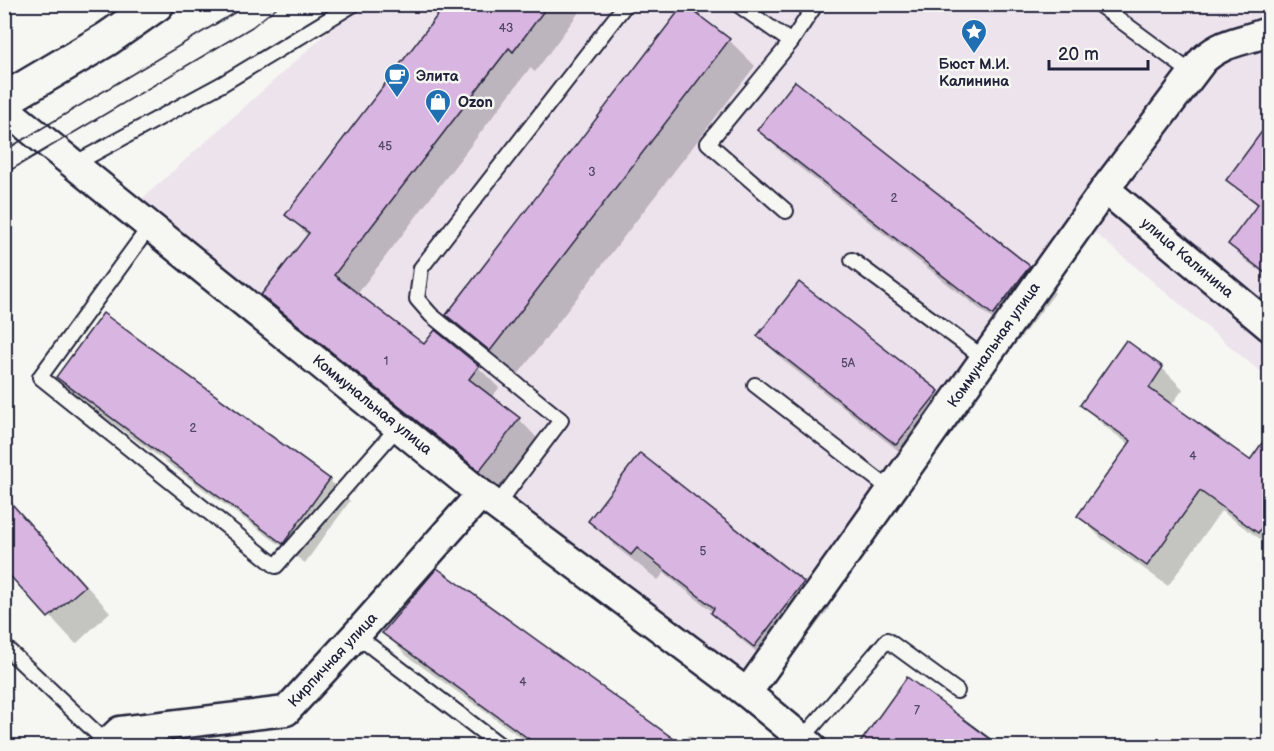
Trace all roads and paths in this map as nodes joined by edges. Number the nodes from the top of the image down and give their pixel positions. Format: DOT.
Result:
graph roads {
  1 [pos="158,4"];
  2 [pos="354,4"];
  3 [pos="626,4"];
  4 [pos="737,4"];
  5 [pos="816,4"];
  6 [pos="1098,4"];
  7 [pos="1269,31"];
  8 [pos="790,42"];
  9 [pos="1192,74"];
  10 [pos="4,100"];
  11 [pos="4,108"];
  12 [pos="74,164"];
  13 [pos="1105,189"];
  14 [pos="786,212"];
  15 [pos="150,226"];
  16 [pos="852,260"];
  17 [pos="1269,327"];
  18 [pos="985,359"];
  19 [pos="755,385"];
  20 [pos="398,427"];
  21 [pos="891,489"];
  22 [pos="489,499"];
  23 [pos="356,635"];
  24 [pos="4,646"];
  25 [pos="957,691"];
  26 [pos="747,693"];
  27 [pos="806,743"];
  28 [pos="106,745"];
  29 [pos="501,747"];
  1 -- 10 [label="main road"];
  2 -- 12 [label="lane"];
  3 -- 22 [label="lane"];
  4 -- 8 [label="lane"];
  5 -- 8 [label="lane"];
  6 -- 9 [label="lane"];
  7 -- 9 [label="street, Коммунальная улица"];
  8 -- 14 [label="lane"];
  9 -- 13 [label="street, Коммунальная улица"];
  11 -- 12 [label="street, Коммунальная улица"];
  12 -- 15 [label="street, Коммунальная улица"];
  13 -- 17 [label="street, улица Калинина"];
  13 -- 18 [label="street, Коммунальная улица"];
  15 -- 20 [label="street, Коммунальная улица"];
  15 -- 20 [label="lane"];
  16 -- 18 [label="lane"];
  18 -- 21 [label="street, Коммунальная улица"];
  19 -- 21 [label="lane"];
  20 -- 22 [label="street, Коммунальная улица"];
  21 -- 26 [label="street, Коммунальная улица"];
  22 -- 23 [label="street, Кирпичная улица"];
  22 -- 26 [label="street, Коммунальная улица"];
  23 -- 28 [label="street, Кирпичная улица"];
  23 -- 29 [label="lane"];
  24 -- 28 [label="lane"];
  25 -- 27 [label="lane"];
  26 -- 27 [label="street, Коммунальная улица"];
}
